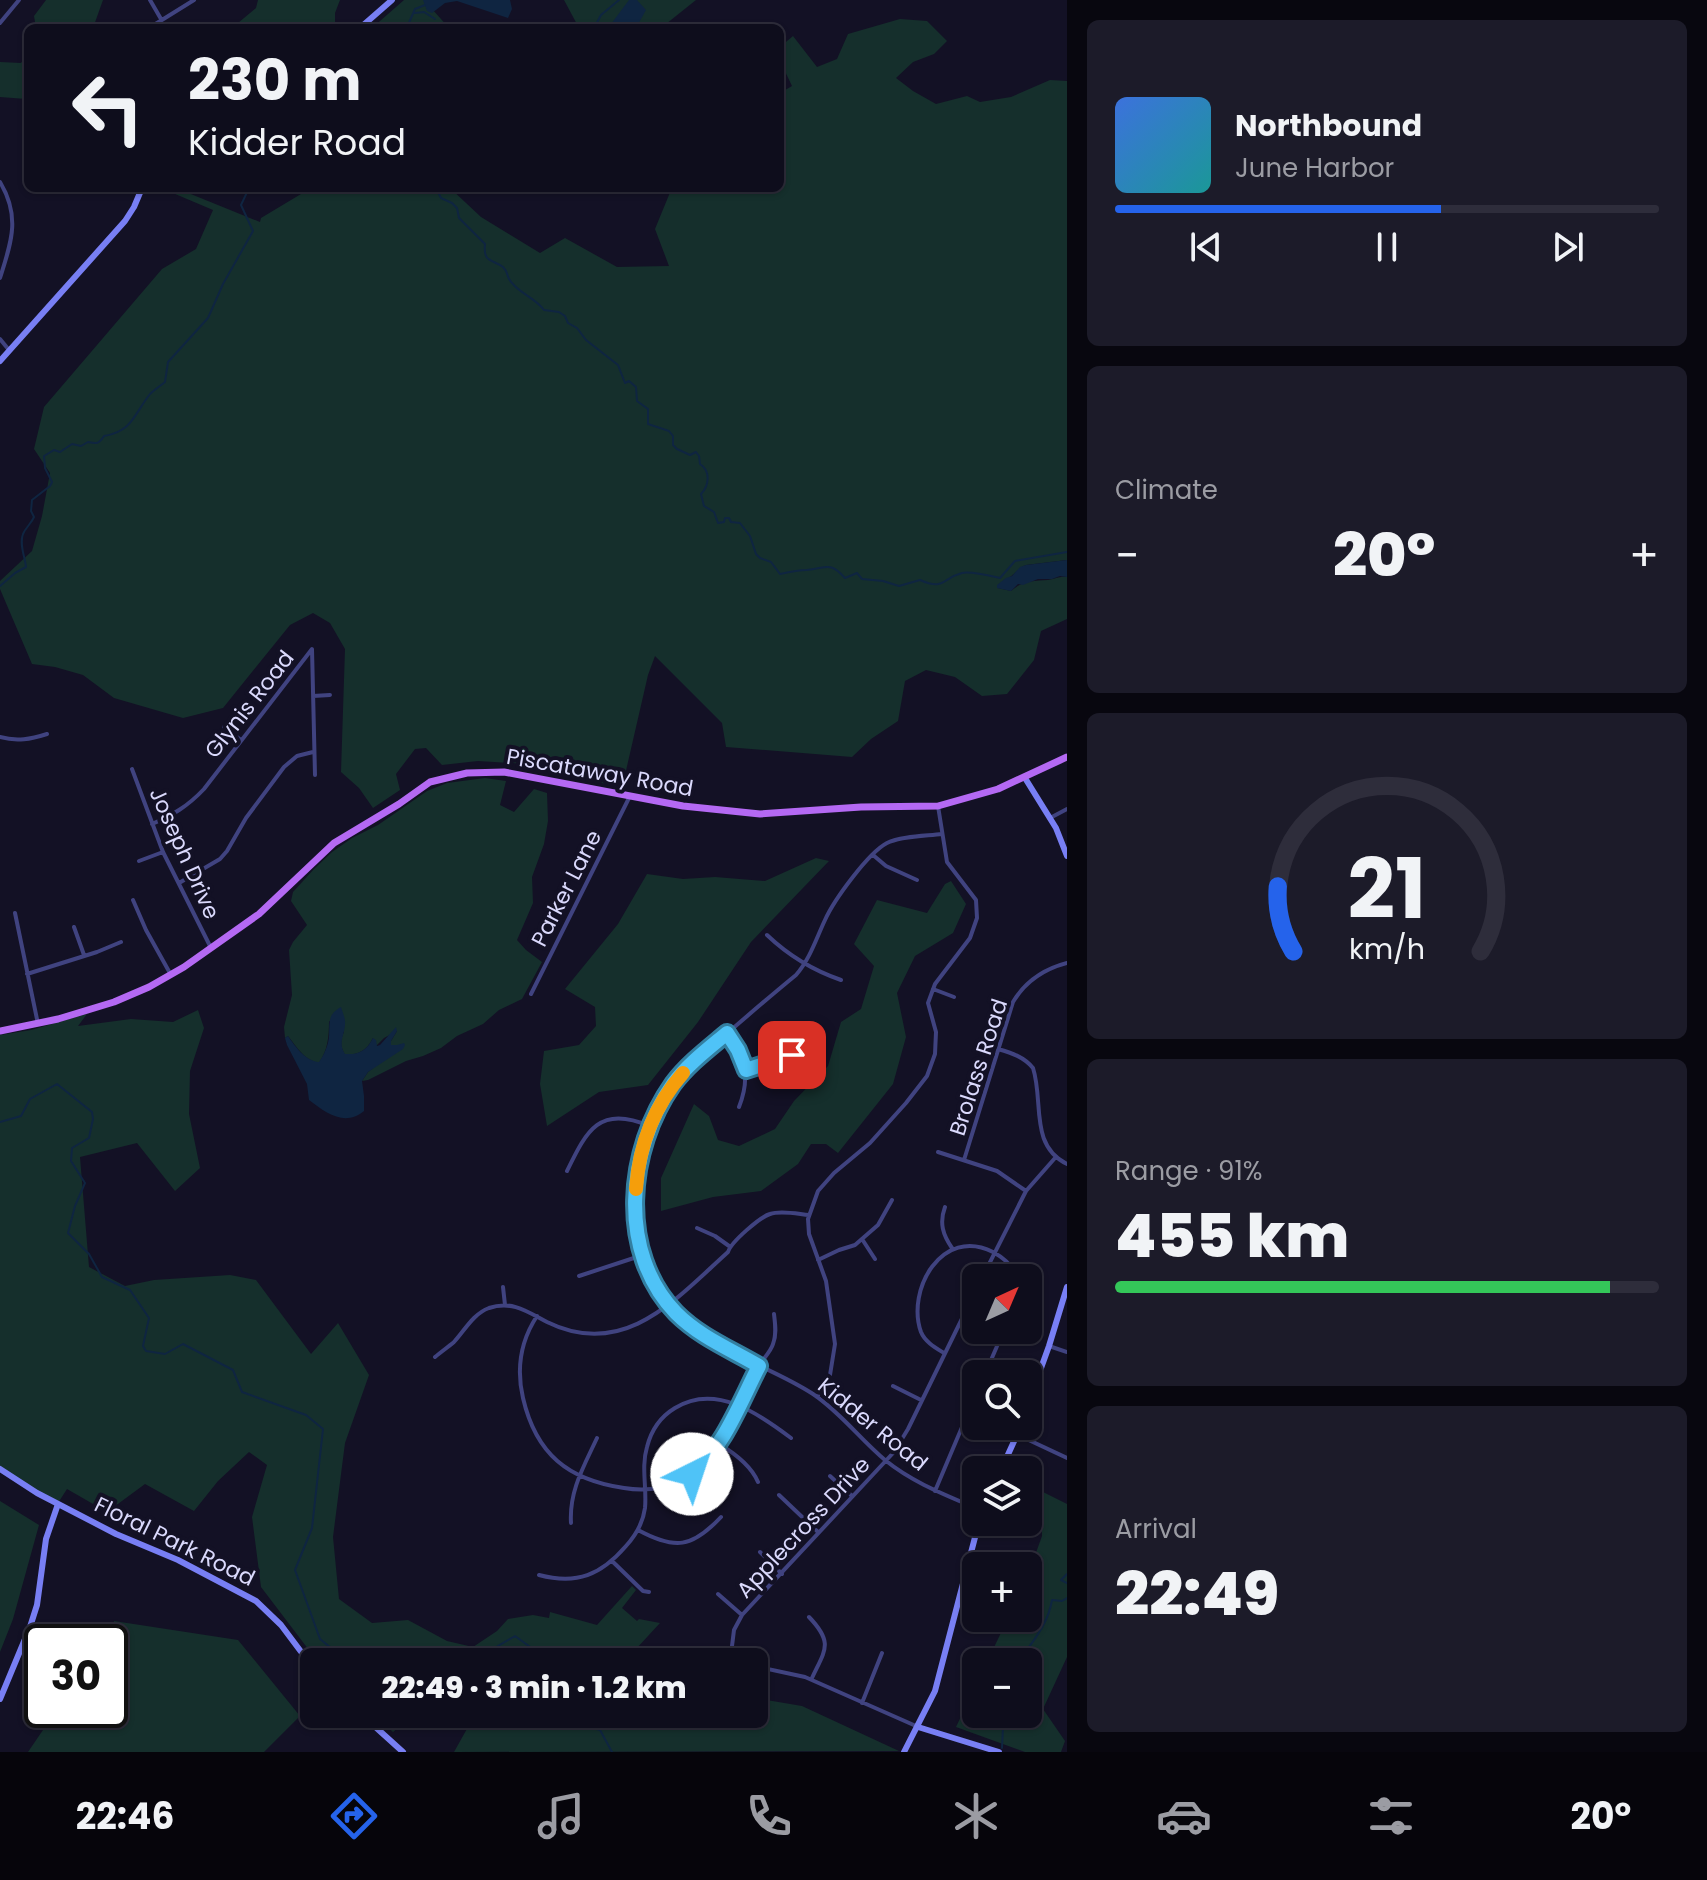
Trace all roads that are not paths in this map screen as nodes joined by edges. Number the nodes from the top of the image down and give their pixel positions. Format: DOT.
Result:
graph roads {
  1 [pos="19,0"];
  2 [pos="150,0"];
  3 [pos="194,0"];
  4 [pos="392,0"];
  5 [pos="161,20"];
  6 [pos="0,23"];
  7 [pos="155,24"];
  8 [pos="365,24"];
  9 [pos="0,182"];
  10 [pos="140,192"];
  11 [pos="0,278"];
  12 [pos="0,339"];
  13 [pos="9,350"];
  14 [pos="0,361"];
  15 [pos="330,695"];
  16 [pos="313,696"];
  17 [pos="224,727"];
  18 [pos="47,734"];
  19 [pos="0,737"];
  20 [pos="241,740"];
  21 [pos="313,752"];
  22 [pos="1067,757"];
  23 [pos="132,769"];
  24 [pos="315,775"];
  25 [pos="1025,778"];
  26 [pos="630,796"];
  27 [pos="938,806"];
  28 [pos="1067,809"];
  29 [pos="1050,818"];
  30 [pos="152,824"];
  31 [pos="942,834"];
  32 [pos="163,852"];
  33 [pos="873,855"];
  34 [pos="1067,856"];
  35 [pos="139,861"];
  36 [pos="917,880"];
  37 [pos="178,884"];
  38 [pos="133,900"];
  39 [pos="15,913"];
  40 [pos="74,927"];
  41 [pos="767,935"];
  42 [pos="121,942"];
  43 [pos="211,948"];
  44 [pos="84,955"];
  45 [pos="1067,963"];
  46 [pos="804,965"];
  47 [pos="27,974"];
  48 [pos="171,975"];
  49 [pos="841,980"];
  50 [pos="933,989"];
  51 [pos="531,994"];
  52 [pos="954,997"];
  53 [pos="38,1024"];
  54 [pos="0,1031"];
  55 [pos="727,1033"];
  56 [pos="998,1049"];
  57 [pos="803,1050"];
  58 [pos="746,1070"];
  59 [pos="739,1107"];
  60 [pos="650,1126"];
  61 [pos="938,1152"];
  62 [pos="1055,1158"];
  63 [pos="964,1160"];
  64 [pos="1067,1164"];
  65 [pos="567,1171"];
  66 [pos="1026,1191"];
  67 [pos="892,1200"];
  68 [pos="945,1207"];
  69 [pos="809,1215"];
  70 [pos="697,1228"];
  71 [pos="862,1239"];
  72 [pos="729,1246"];
  73 [pos="952,1248"];
  74 [pos="994,1253"];
  75 [pos="643,1255"];
  76 [pos="875,1259"];
  77 [pos="818,1260"];
  78 [pos="989,1264"];
  79 [pos="1009,1264"];
  80 [pos="579,1276"];
  81 [pos="503,1287"];
  82 [pos="1067,1287"];
  83 [pos="669,1304"];
  84 [pos="505,1305"];
  85 [pos="774,1314"];
  86 [pos="537,1316"];
  87 [pos="962,1318"];
  88 [pos="1049,1346"];
  89 [pos="1067,1352"];
  90 [pos="944,1353"];
  91 [pos="435,1357"];
  92 [pos="1042,1365"];
  93 [pos="759,1366"];
  94 [pos="893,1386"];
  95 [pos="817,1397"];
  96 [pos="921,1400"];
  97 [pos="739,1405"];
  98 [pos="962,1427"];
  99 [pos="597,1438"];
  100 [pos="791,1438"];
  101 [pos="1029,1440"];
  102 [pos="719,1444"];
  103 [pos="1067,1458"];
  104 [pos="887,1461"];
  105 [pos="0,1469"];
  106 [pos="830,1476"];
  107 [pos="579,1477"];
  108 [pos="758,1482"];
  109 [pos="646,1490"];
  110 [pos="935,1491"];
  111 [pos="779,1495"];
  112 [pos="853,1497"];
  113 [pos="962,1502"];
  114 [pos="58,1504"];
  115 [pos="721,1517"];
  116 [pos="571,1523"];
  117 [pos="638,1530"];
  118 [pos="818,1533"];
  119 [pos="975,1536"];
  120 [pos="760,1552"];
  121 [pos="612,1561"];
  122 [pos="782,1574"];
  123 [pos="539,1575"];
  124 [pos="649,1592"];
  125 [pos="718,1594"];
  126 [pos="742,1615"];
  127 [pos="809,1617"];
  128 [pos="732,1648"];
  129 [pos="300,1650"];
  130 [pos="882,1653"];
  131 [pos="768,1669"];
  132 [pos="811,1679"];
  133 [pos="0,1699"];
  134 [pos="862,1703"];
  135 [pos="918,1727"];
  136 [pos="376,1728"];
  137 [pos="403,1752"];
  138 [pos="904,1752"];
  139 [pos="999,1752"];
  1 -- 6 [label="street"];
  2 -- 5 [label="street"];
  3 -- 5 [label="street"];
  4 -- 8 [label="street"];
  5 -- 7 [label="street"];
  9 -- 11 [label="street"];
  10 -- 13 [label="street"];
  12 -- 13 [label="street"];
  13 -- 14 [label="street"];
  15 -- 16 [label="street"];
  16 -- 20 [label="street, Glynis Road"];
  16 -- 21 [label="street, Glynis Road"];
  17 -- 20 [label="street"];
  18 -- 19 [label="street"];
  20 -- 30 [label="street, Glynis Road"];
  21 -- 24 [label="street, Glynis Road"];
  21 -- 37 [label="street"];
  22 -- 25 [label="main road, Piscataway Road"];
  23 -- 30 [label="street, Joseph Drive"];
  25 -- 27 [label="main road, Piscataway Road"];
  25 -- 29 [label="street"];
  26 -- 27 [label="main road, Piscataway Road"];
  26 -- 43 [label="main road, Piscataway Road"];
  26 -- 51 [label="street, Parker Lane"];
  27 -- 31 [label="street"];
  28 -- 29 [label="street"];
  29 -- 34 [label="street"];
  30 -- 32 [label="street, Joseph Drive"];
  31 -- 33 [label="street, Kidder Road"];
  31 -- 50 [label="street"];
  32 -- 35 [label="street"];
  32 -- 37 [label="street, Joseph Drive"];
  33 -- 36 [label="street"];
  33 -- 46 [label="street, Kidder Road"];
  37 -- 43 [label="street, Joseph Drive"];
  38 -- 48 [label="street"];
  39 -- 47 [label="street"];
  40 -- 44 [label="street"];
  41 -- 46 [label="street"];
  42 -- 44 [label="street"];
  43 -- 48 [label="main road, Piscataway Road"];
  44 -- 47 [label="street"];
  45 -- 56 [label="street, Brolass Road"];
  46 -- 49 [label="street"];
  46 -- 55 [label="street, Kidder Road"];
  47 -- 53 [label="street"];
  48 -- 53 [label="main road, Piscataway Road"];
  50 -- 52 [label="street"];
  50 -- 69 [label="street"];
  53 -- 54 [label="main road, Piscataway Road"];
  55 -- 58 [label="street"];
  55 -- 60 [label="street, Kidder Road"];
  56 -- 62 [label="street"];
  56 -- 63 [label="street, Brolass Road"];
  57 -- 58 [label="street"];
  58 -- 59 [label="street"];
  60 -- 65 [label="street"];
  60 -- 75 [label="street, Kidder Road"];
  61 -- 63 [label="street"];
  62 -- 64 [label="street"];
  62 -- 66 [label="street"];
  63 -- 66 [label="street"];
  66 -- 74 [label="street"];
  67 -- 71 [label="street"];
  68 -- 73 [label="street"];
  69 -- 72 [label="street"];
  69 -- 77 [label="street"];
  70 -- 72 [label="street"];
  71 -- 76 [label="street"];
  71 -- 77 [label="street"];
  72 -- 83 [label="street"];
  73 -- 74 [label="street"];
  73 -- 90 [label="street"];
  74 -- 78 [label="street"];
  74 -- 79 [label="street"];
  75 -- 80 [label="street"];
  75 -- 83 [label="street, Kidder Road"];
  77 -- 95 [label="street"];
  81 -- 84 [label="street"];
  82 -- 88 [label="street"];
  83 -- 86 [label="street"];
  83 -- 93 [label="street, Kidder Road"];
  84 -- 86 [label="street"];
  84 -- 91 [label="street"];
  85 -- 93 [label="street"];
  86 -- 107 [label="street"];
  87 -- 90 [label="street, Applecross Drive"];
  88 -- 89 [label="street"];
  88 -- 92 [label="street"];
  90 -- 96 [label="street, Applecross Drive"];
  93 -- 95 [label="street, Kidder Road"];
  93 -- 97 [label="street"];
  94 -- 96 [label="street"];
  95 -- 104 [label="street, Kidder Road"];
  96 -- 104 [label="street, Applecross Drive"];
  97 -- 100 [label="street"];
  97 -- 102 [label="street"];
  97 -- 109 [label="street"];
  98 -- 110 [label="street"];
  99 -- 107 [label="street"];
  101 -- 103 [label="street"];
  102 -- 108 [label="street"];
  102 -- 109 [label="street"];
  104 -- 110 [label="street, Kidder Road"];
  104 -- 112 [label="street, Applecross Drive"];
  105 -- 114 [label="street, Floral Park Road"];
  106 -- 112 [label="street"];
  107 -- 109 [label="street"];
  107 -- 116 [label="street"];
  109 -- 117 [label="street"];
  110 -- 113 [label="street, Kidder Road"];
  111 -- 118 [label="street"];
  112 -- 118 [label="street, Applecross Drive"];
  114 -- 129 [label="street, Floral Park Road"];
  114 -- 133 [label="street"];
  115 -- 117 [label="street"];
  117 -- 121 [label="street"];
  118 -- 122 [label="street, Applecross Drive"];
  119 -- 135 [label="street"];
  120 -- 122 [label="street"];
  121 -- 123 [label="street"];
  121 -- 124 [label="street"];
  122 -- 126 [label="street, Applecross Drive"];
  125 -- 126 [label="street"];
  126 -- 128 [label="street, Applecross Drive"];
  127 -- 132 [label="street"];
  130 -- 134 [label="street"];
  131 -- 132 [label="street"];
  132 -- 134 [label="street"];
  134 -- 135 [label="street"];
  135 -- 138 [label="street"];
  135 -- 139 [label="street"];
  136 -- 137 [label="street"];
}
